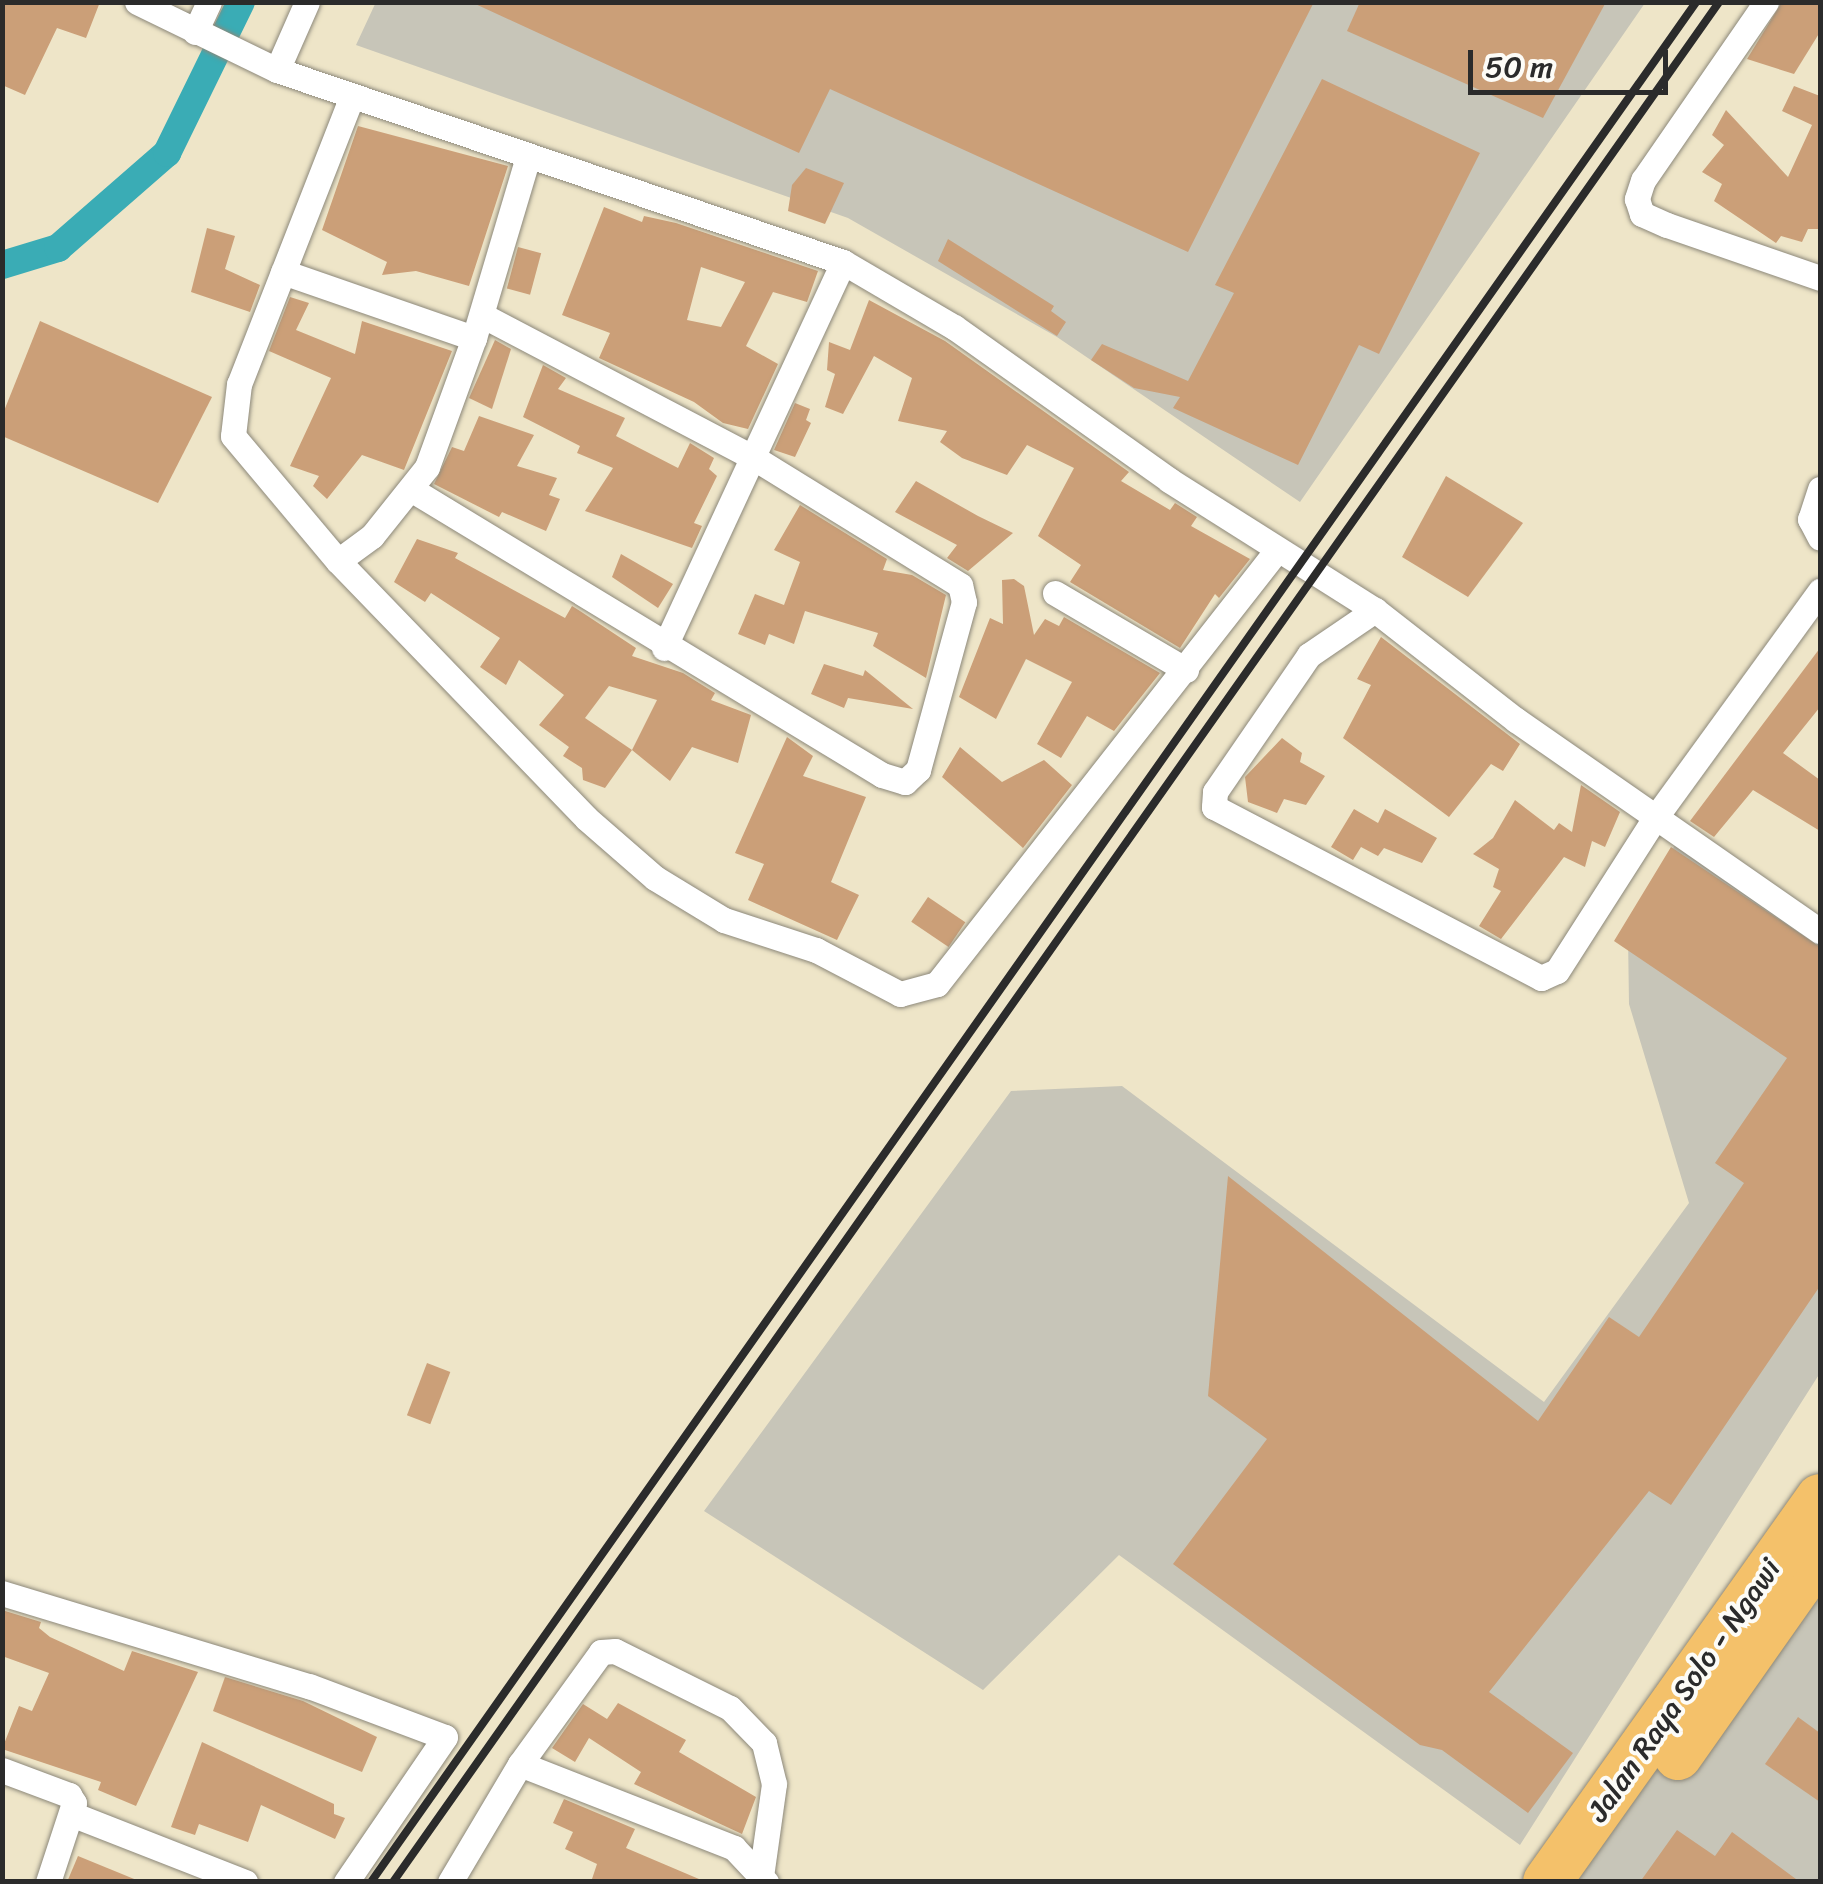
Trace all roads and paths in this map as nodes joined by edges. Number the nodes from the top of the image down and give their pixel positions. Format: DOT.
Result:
graph roads {
  1 [pos="137,2"];
  2 [pos="209,2"];
  3 [pos="307,2"];
  4 [pos="1766,2"];
  5 [pos="199,34"];
  6 [pos="271,68"];
  7 [pos="352,96"];
  8 [pos="528,157"];
  9 [pos="842,262"];
  10 [pos="283,272"];
  11 [pos="1820,278"];
  12 [pos="478,327"];
  13 [pos="754,458"];
  14 [pos="1820,489"];
  15 [pos="414,491"];
  16 [pos="1820,538"];
  17 [pos="1278,550"];
  18 [pos="338,561"];
  19 [pos="1820,591"];
  20 [pos="1055,593"];
  21 [pos="1375,610"];
  22 [pos="664,648"];
  23 [pos="1186,670"];
  24 [pos="1655,818"];
  25 [pos="1820,931"];
  26 [pos="1820,1498"];
  27 [pos="1820,1554"];
  28 [pos="2,1592"];
  29 [pos="520,1764"];
  30 [pos="2,1770"];
  31 [pos="74,1815"];
  32 [pos="458,1879"];
  33 [pos="764,1879"];
  34 [pos="48,1882"];
  35 [pos="245,1882"];
  36 [pos="346,1882"];
  37 [pos="1547,1882"];
  38 [pos="1587,1882"];
  1 -- 5 [label="street"];
  2 -- 5 [label="street"];
  3 -- 6 [label="street"];
  4 -- 11 [label="street"];
  5 -- 6 [label="street"];
  6 -- 7 [label="street"];
  7 -- 8 [label="street"];
  7 -- 10 [label="street"];
  8 -- 9 [label="street"];
  8 -- 12 [label="street"];
  9 -- 13 [label="street"];
  9 -- 17 [label="street"];
  10 -- 12 [label="street"];
  10 -- 18 [label="street"];
  12 -- 13 [label="street"];
  12 -- 15 [label="street"];
  13 -- 22 [label="street"];
  13 -- 22 [label="street"];
  14 -- 16 [label="street"];
  15 -- 18 [label="street"];
  15 -- 22 [label="street"];
  17 -- 21 [label="street"];
  17 -- 23 [label="street"];
  18 -- 23 [label="street"];
  19 -- 24 [label="street"];
  20 -- 23 [label="street"];
  21 -- 24 [label="street"];
  21 -- 24 [label="street"];
  24 -- 25 [label="street"];
  26 -- 37 [label="highway, Jalan Raya Solo - Ngawi"];
  27 -- 38 [label="highway, Jalan Raya Solo - Ngawi"];
  28 -- 36 [label="street"];
  29 -- 32 [label="street"];
  29 -- 33 [label="street"];
  29 -- 33 [label="street"];
  30 -- 31 [label="street"];
  31 -- 34 [label="street"];
  31 -- 35 [label="street"];
}
